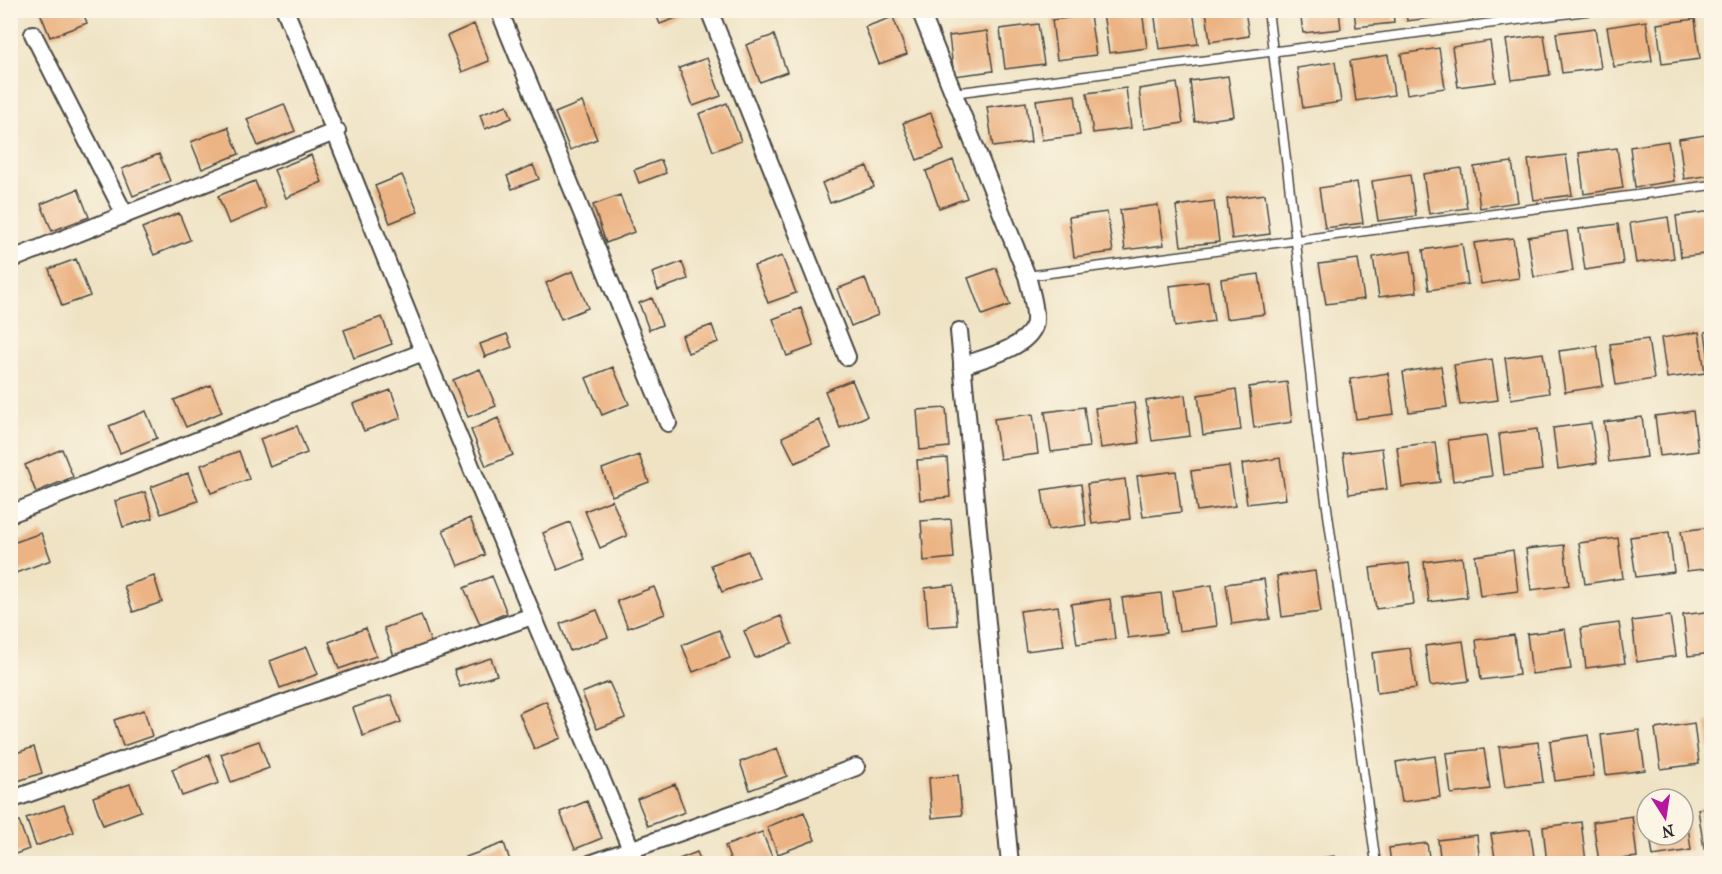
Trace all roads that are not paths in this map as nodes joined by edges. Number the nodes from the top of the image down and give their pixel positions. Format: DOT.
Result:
graph roads {
  1 [pos="285,10"];
  2 [pos="499,10"];
  3 [pos="709,10"];
  4 [pos="920,10"];
  5 [pos="1268,10"];
  6 [pos="1594,10"];
  7 [pos="33,34"];
  8 [pos="1274,52"];
  9 [pos="953,93"];
  10 [pos="336,131"];
  11 [pos="1712,185"];
  12 [pos="125,215"];
  13 [pos="1296,242"];
  14 [pos="10,260"];
  15 [pos="1027,276"];
  16 [pos="959,331"];
  17 [pos="423,352"];
  18 [pos="847,357"];
  19 [pos="962,366"];
  20 [pos="668,423"];
  21 [pos="10,514"];
  22 [pos="532,616"];
  23 [pos="856,767"];
  24 [pos="10,800"];
  25 [pos="631,849"];
  26 [pos="590,864"];
  27 [pos="1010,864"];
  28 [pos="1376,864"];
  1 -- 10 [label="street"];
  2 -- 20 [label="street"];
  3 -- 18 [label="street"];
  4 -- 9 [label="street"];
  5 -- 8 [label="lane"];
  6 -- 8 [label="lane"];
  7 -- 12 [label="street"];
  8 -- 9 [label="lane"];
  8 -- 13 [label="lane"];
  9 -- 15 [label="street"];
  10 -- 12 [label="street"];
  10 -- 17 [label="street"];
  11 -- 13 [label="lane"];
  12 -- 14 [label="street"];
  13 -- 15 [label="lane"];
  13 -- 28 [label="lane"];
  15 -- 19 [label="street"];
  16 -- 19 [label="street"];
  17 -- 21 [label="street"];
  17 -- 22 [label="street"];
  19 -- 27 [label="street"];
  22 -- 24 [label="street"];
  22 -- 25 [label="street"];
  23 -- 25 [label="street"];
  25 -- 26 [label="street"];
}
